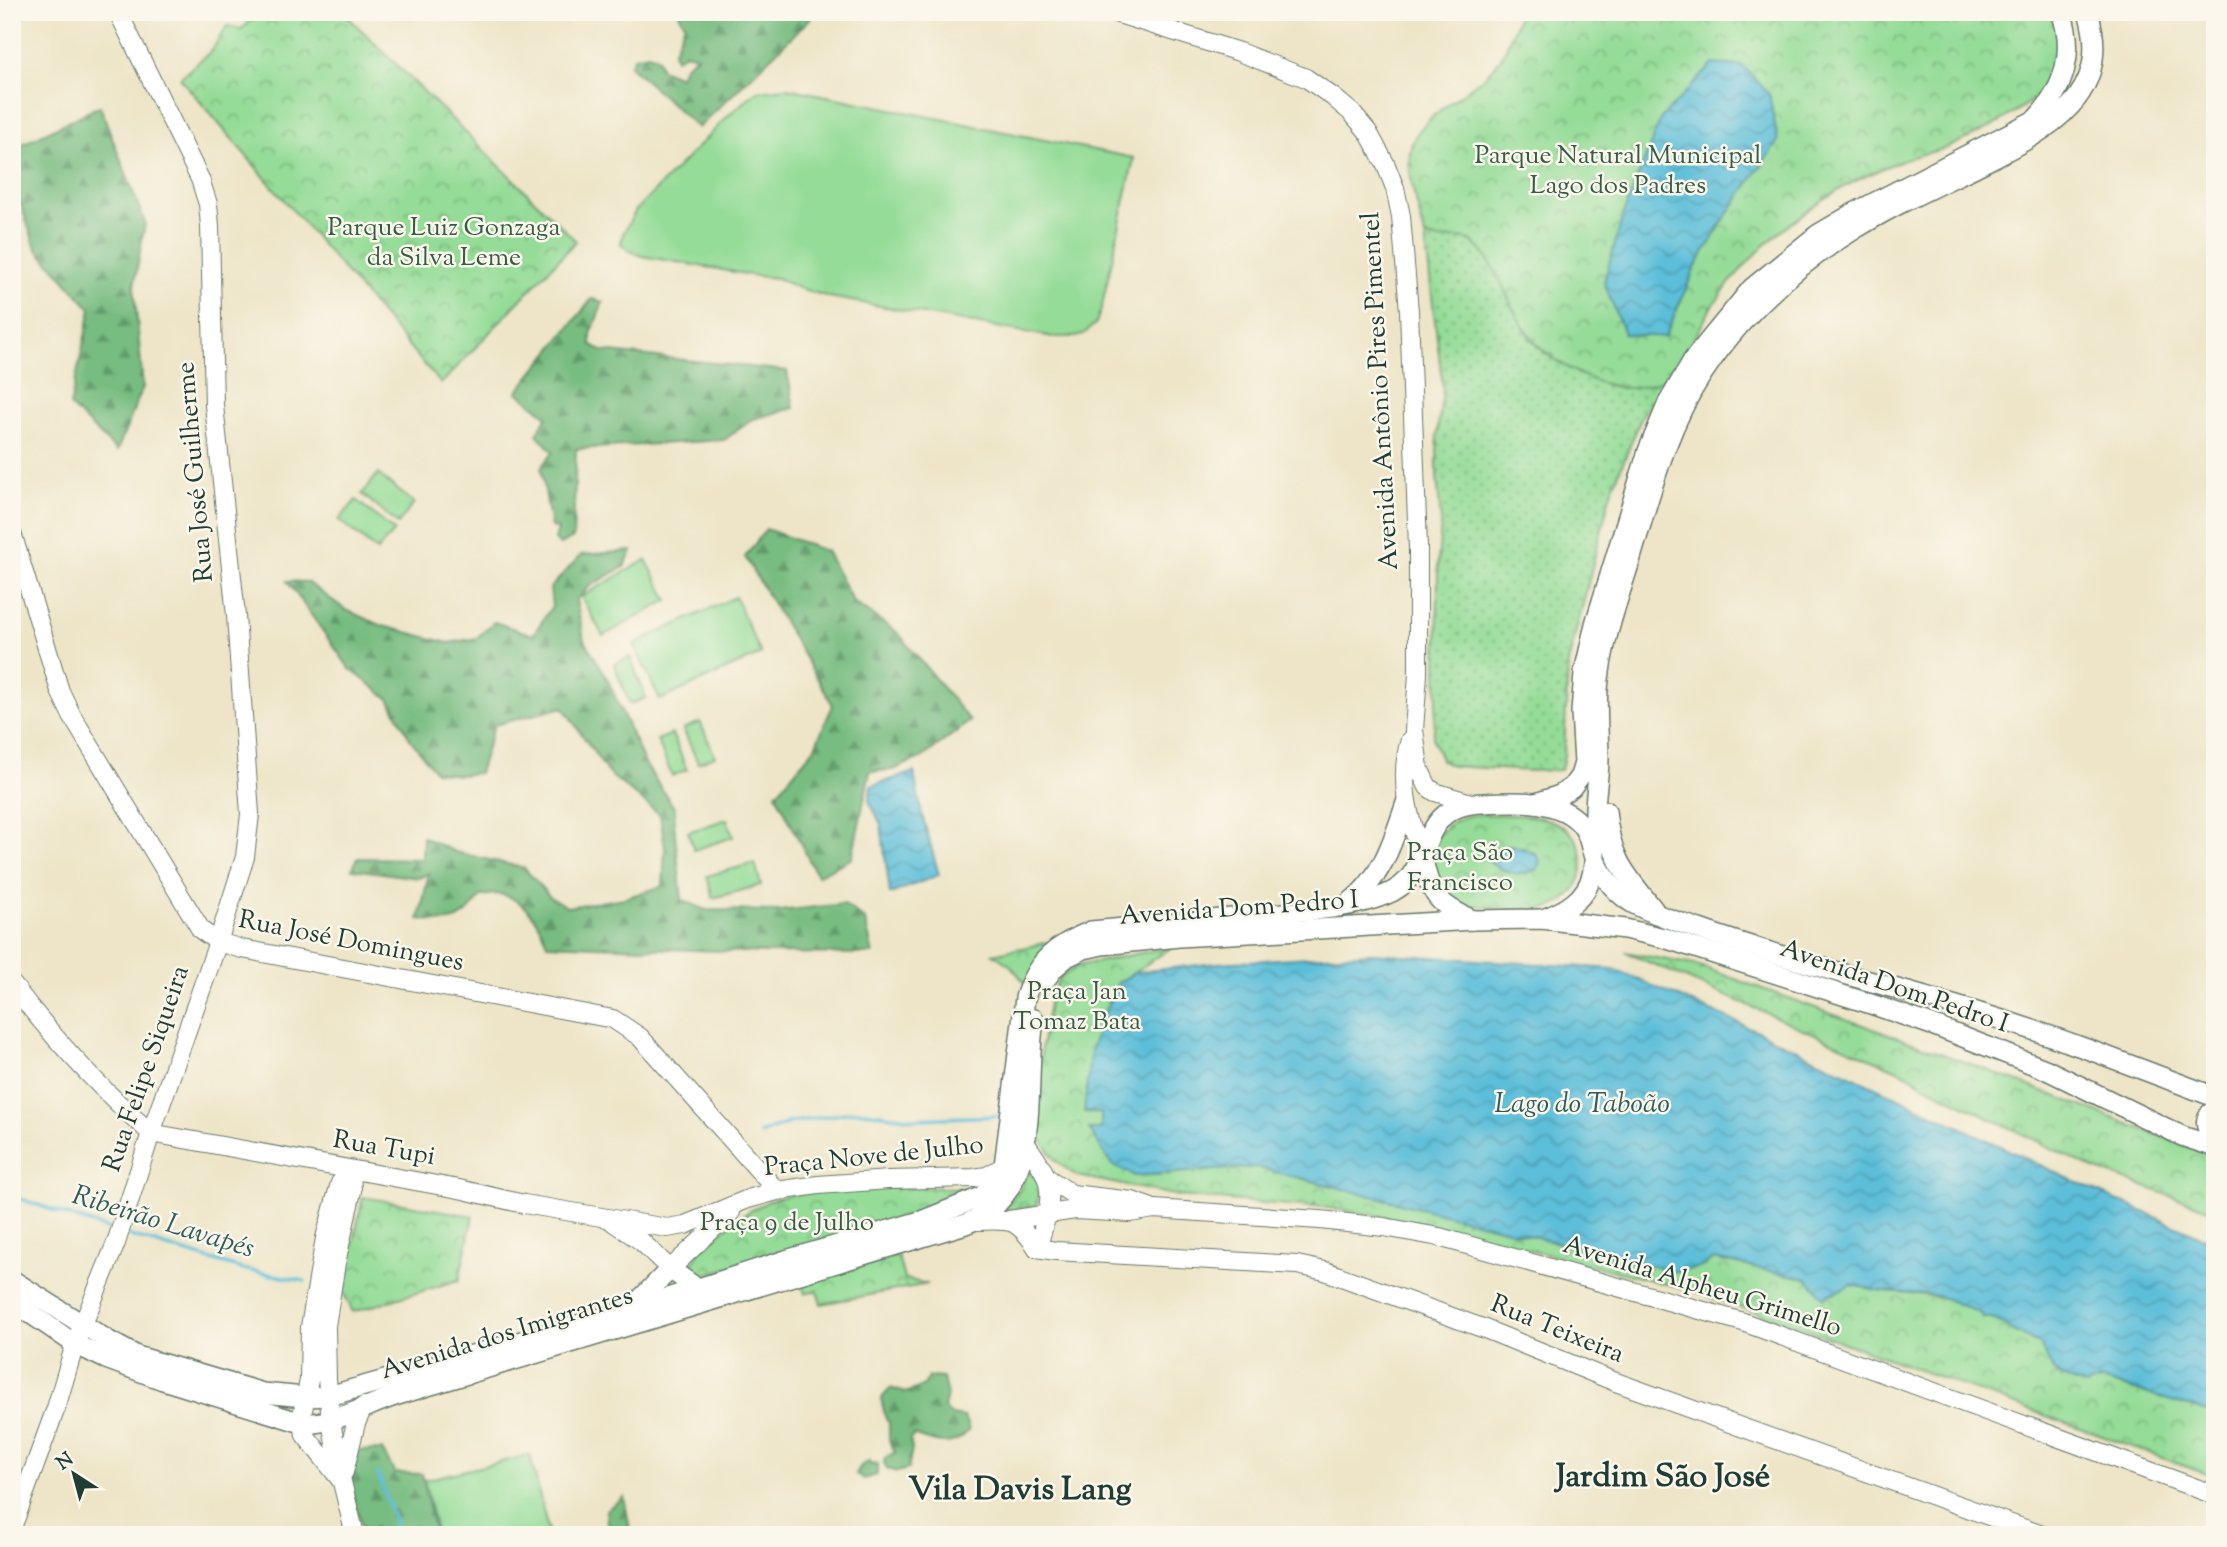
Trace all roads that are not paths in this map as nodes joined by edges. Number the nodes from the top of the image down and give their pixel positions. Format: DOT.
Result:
graph roads {
  1 [pos="118,12"];
  2 [pos="1112,12"];
  3 [pos="2088,12"];
  4 [pos="2062,13"];
  5 [pos="2067,37"];
  6 [pos="2094,47"];
  7 [pos="12,533"];
  8 [pos="1414,730"];
  9 [pos="1599,760"];
  10 [pos="1406,803"];
  11 [pos="1471,803"];
  12 [pos="1536,803"];
  13 [pos="1594,857"];
  14 [pos="1423,858"];
  15 [pos="1347,904"];
  16 [pos="1657,914"];
  17 [pos="1542,919"];
  18 [pos="1474,920"];
  19 [pos="218,942"];
  20 [pos="12,984"];
  21 [pos="1031,1001"];
  22 [pos="2215,1097"];
  23 [pos="2215,1110"];
  24 [pos="151,1133"];
  25 [pos="1025,1142"];
  26 [pos="2215,1145"];
  27 [pos="351,1170"];
  28 [pos="1010,1172"];
  29 [pos="1046,1177"];
  30 [pos="777,1191"];
  31 [pos="748,1199"];
  32 [pos="1154,1209"];
  33 [pos="1048,1213"];
  34 [pos="607,1218"];
  35 [pos="975,1220"];
  36 [pos="1009,1220"];
  37 [pos="1037,1248"];
  38 [pos="670,1269"];
  39 [pos="12,1280"];
  40 [pos="705,1293"];
  41 [pos="12,1301"];
  42 [pos="631,1310"];
  43 [pos="84,1324"];
  44 [pos="75,1344"];
  45 [pos="329,1396"];
  46 [pos="304,1397"];
  47 [pos="364,1406"];
  48 [pos="331,1421"];
  49 [pos="302,1423"];
  50 [pos="342,1482"];
  51 [pos="2215,1495"];
  52 [pos="12,1528"];
  53 [pos="355,1535"];
  54 [pos="2042,1535"];
  1 -- 19 [label="street, Rua José Guilherme"];
  2 -- 8 [label="street, Avenida Antônio Pires Pimentel"];
  3 -- 6 [label="main road"];
  4 -- 5 [label="main road"];
  5 -- 6 [label="main road"];
  5 -- 12 [label="main road"];
  6 -- 9 [label="main road"];
  7 -- 19 [label="street, Rua José Domingues"];
  8 -- 10 [label="street, Avenida Antônio Pires Pimentel"];
  8 -- 11 [label="street, Avenida Antônio Pires Pimentel"];
  9 -- 13 [label="main road"];
  9 -- 16 [label="main road"];
  10 -- 14 [label="street, Avenida Antônio Pires Pimentel"];
  10 -- 15 [label="main road"];
  11 -- 12 [label="main road, Avenida Dom Pedro I"];
  11 -- 14 [label="main road, Avenida Dom Pedro I"];
  12 -- 13 [label="main road, Avenida Dom Pedro I"];
  13 -- 16 [label="main road, Avenida Dom Pedro I"];
  13 -- 17 [label="main road, Avenida Dom Pedro I"];
  14 -- 15 [label="main road, Avenida Dom Pedro I"];
  14 -- 18 [label="main road, Avenida Dom Pedro I"];
  15 -- 21 [label="main road, Avenida Dom Pedro I"];
  16 -- 22 [label="main road, Avenida Dom Pedro I"];
  17 -- 18 [label="main road, Avenida Dom Pedro I"];
  17 -- 26 [label="main road, Avenida Dom Pedro I"];
  18 -- 21 [label="main road, Avenida Dom Pedro I"];
  19 -- 24 [label="street, Rua Felipe Siqueira"];
  19 -- 30 [label="street, Rua José Domingues"];
  20 -- 24 [label="street"];
  21 -- 25 [label="main road"];
  21 -- 28 [label="main road"];
  23 -- 26 [label="main road"];
  24 -- 27 [label="street, Rua Tupi"];
  24 -- 43 [label="street, Rua Felipe Siqueira"];
  25 -- 28 [label="main road"];
  25 -- 29 [label="street"];
  27 -- 34 [label="street, Rua Tupi"];
  27 -- 45 [label="street"];
  27 -- 46 [label="street"];
  28 -- 30 [label="street, Praça Nove de Julho"];
  28 -- 35 [label="main road, Avenida dos Imigrantes"];
  28 -- 40 [label="main road, Avenida dos Imigrantes"];
  29 -- 32 [label="street, Avenida Alpheu Grimello"];
  29 -- 33 [label="street"];
  30 -- 31 [label="street, Praça Nove de Julho"];
  31 -- 34 [label="street, Rua Tupi"];
  31 -- 38 [label="street"];
  32 -- 33 [label="street, Avenida Alpheu Grimello"];
  32 -- 51 [label="street, Avenida Alpheu Grimello"];
  33 -- 36 [label="street, Avenida Alpheu Grimello"];
  33 -- 37 [label="street"];
  34 -- 38 [label="street, Rua Tupi"];
  35 -- 36 [label="street, Avenida Alpheu Grimello"];
  35 -- 40 [label="main road, Avenida dos Imigrantes"];
  36 -- 37 [label="street"];
  37 -- 54 [label="street, Rua Teixeira"];
  38 -- 40 [label="main road"];
  38 -- 42 [label="main road"];
  39 -- 43 [label="main road, Avenida dos Imigrantes"];
  40 -- 42 [label="main road, Avenida dos Imigrantes"];
  40 -- 47 [label="main road, Avenida dos Imigrantes"];
  41 -- 44 [label="main road, Avenida dos Imigrantes"];
  42 -- 45 [label="main road, Avenida dos Imigrantes"];
  43 -- 44 [label="street, Rua Felipe Siqueira"];
  43 -- 46 [label="main road, Avenida dos Imigrantes"];
  44 -- 49 [label="main road, Avenida dos Imigrantes"];
  44 -- 52 [label="street, Rua Felipe Siqueira"];
  45 -- 46 [label="main road, Avenida dos Imigrantes"];
  45 -- 48 [label="street"];
  46 -- 49 [label="street"];
  47 -- 48 [label="main road, Avenida dos Imigrantes"];
  47 -- 50 [label="street"];
  48 -- 49 [label="main road, Avenida dos Imigrantes"];
  48 -- 50 [label="street"];
  49 -- 50 [label="street"];
  50 -- 53 [label="street"];
}
